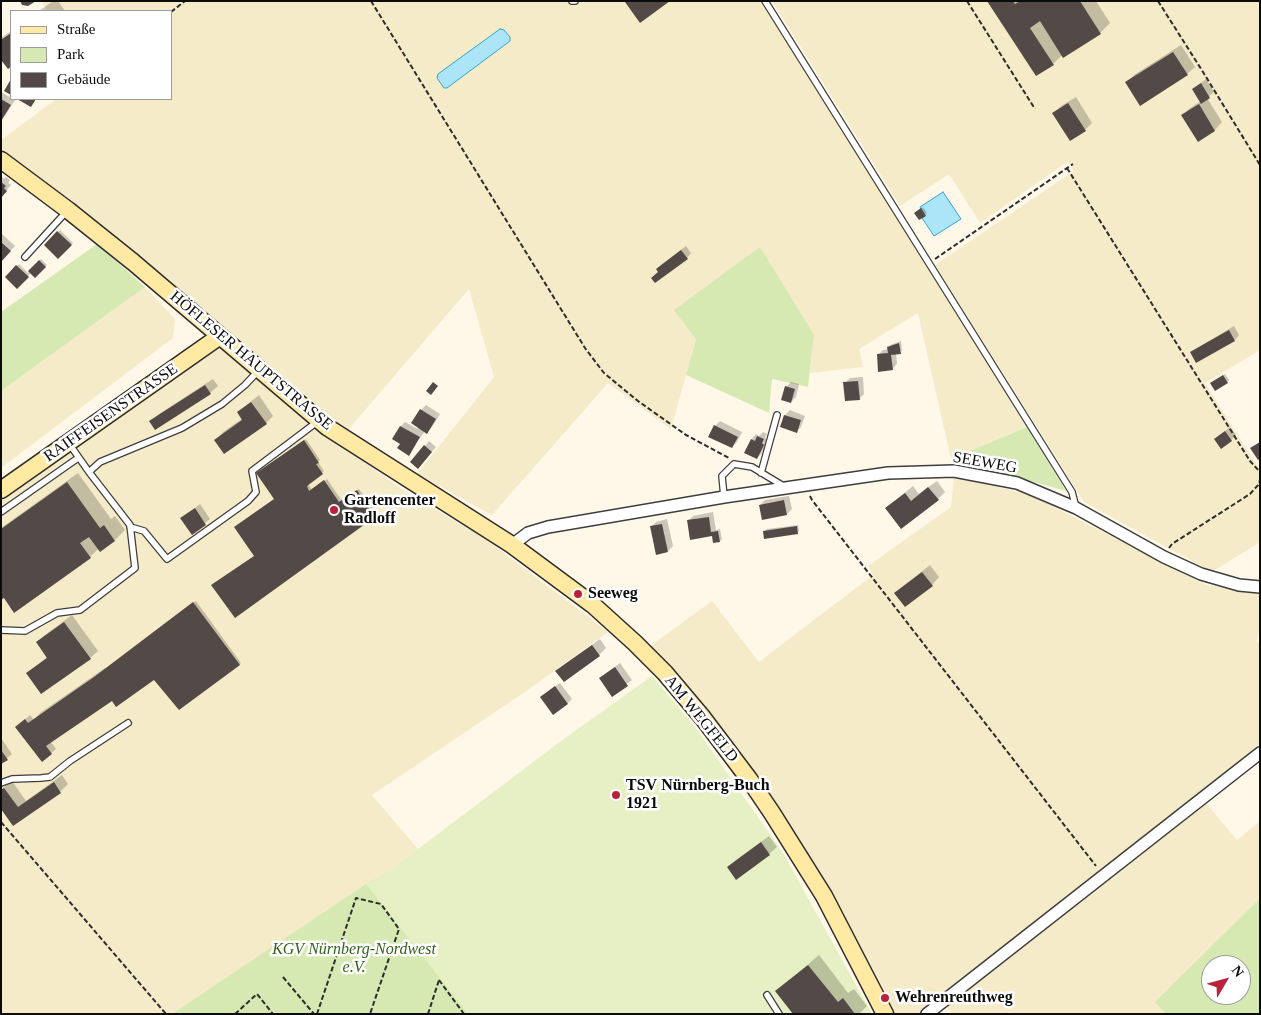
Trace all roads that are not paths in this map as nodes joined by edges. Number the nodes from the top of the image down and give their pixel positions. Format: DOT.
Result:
graph roads {
  1 [pos="765,1"];
  2 [pos="2,162"];
  3 [pos="68,210"];
  4 [pos="25,257"];
  5 [pos="220,336"];
  6 [pos="259,370"];
  7 [pos="777,415"];
  8 [pos="318,420"];
  9 [pos="69,443"];
  10 [pos="78,458"];
  11 [pos="89,472"];
  12 [pos="762,472"];
  13 [pos="785,487"];
  14 [pos="1,490"];
  15 [pos="724,497"];
  16 [pos="1076,508"];
  17 [pos="1,512"];
  18 [pos="130,527"];
  19 [pos="512,545"];
  20 [pos="1260,587"];
  21 [pos="1,630"];
  22 [pos="128,723"];
  23 [pos="1260,753"];
  24 [pos="1,783"];
  25 [pos="767,995"];
  26 [pos="778,1014"];
  27 [pos="884,1014"];
  28 [pos="927,1014"];
  1 -- 16 [label="lane"];
  2 -- 3 [label="street, HÖFLESER HAUPTSTRASSE"];
  3 -- 4 [label="lane"];
  3 -- 5 [label="street, HÖFLESER HAUPTSTRASSE"];
  5 -- 6 [label="street, HÖFLESER HAUPTSTRASSE"];
  5 -- 9 [label="street, RAIFFEISENSTRASSE"];
  6 -- 8 [label="street, HÖFLESER HAUPTSTRASSE"];
  6 -- 11 [label="lane"];
  7 -- 12 [label="lane"];
  8 -- 18 [label="lane"];
  8 -- 19 [label="street, HÖFLESER HAUPTSTRASSE"];
  9 -- 10 [label="lane"];
  9 -- 14 [label="street, RAIFFEISENSTRASSE"];
  10 -- 11 [label="lane"];
  10 -- 17 [label="lane"];
  11 -- 18 [label="lane"];
  12 -- 13 [label="lane"];
  12 -- 15 [label="lane"];
  13 -- 15 [label="street, SEEWEG"];
  13 -- 16 [label="street, SEEWEG"];
  15 -- 19 [label="street, SEEWEG"];
  16 -- 20 [label="street, SEEWEG"];
  18 -- 21 [label="lane"];
  19 -- 27 [label="street, AM WEGFELD"];
  22 -- 24 [label="lane"];
  23 -- 28 [label="street"];
  25 -- 26 [label="lane"];
}
